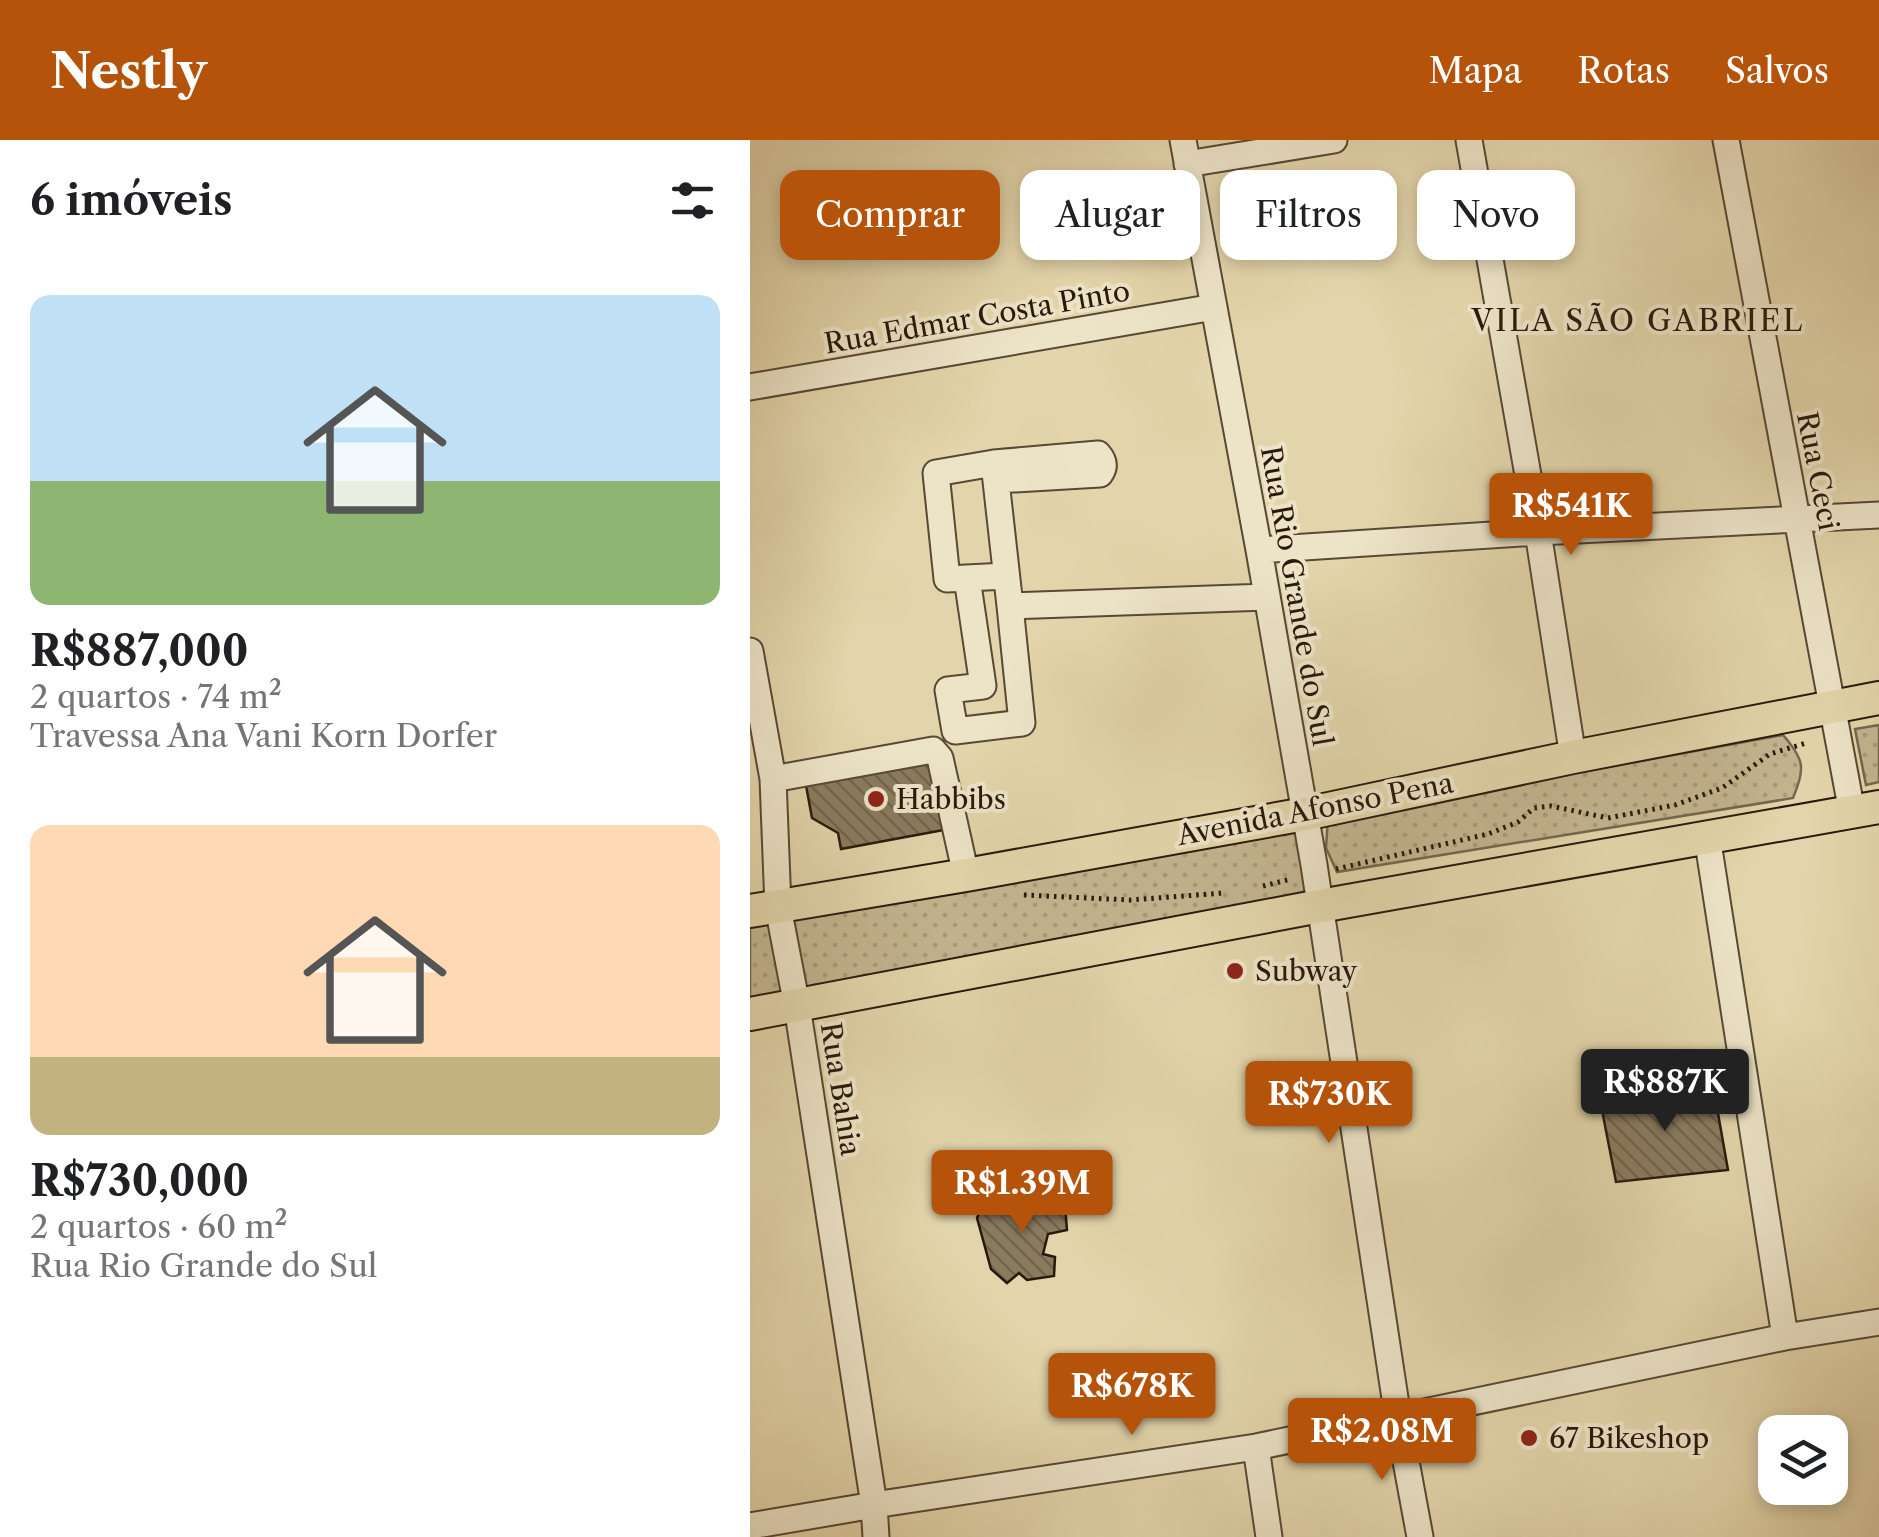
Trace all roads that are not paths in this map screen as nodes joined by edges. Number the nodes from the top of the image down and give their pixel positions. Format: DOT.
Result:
graph roads {
  1 [pos="1334,140"];
  2 [pos="1468,140"];
  3 [pos="1726,140"];
  4 [pos="1185,152"];
  5 [pos="1214,307"];
  6 [pos="750,387"];
  7 [pos="1879,516"];
  8 [pos="1796,520"];
  9 [pos="1538,532"];
  10 [pos="1260,550"];
  11 [pos="1006,576"];
  12 [pos="967,578"];
  13 [pos="1268,597"];
  14 [pos="1010,606"];
  15 [pos="750,651"];
  16 [pos="1879,698"];
  17 [pos="1833,706"];
  18 [pos="1573,757"];
  19 [pos="773,779"];
  20 [pos="1866,810"];
  21 [pos="1305,814"];
  22 [pos="1707,836"];
  23 [pos="966,875"];
  24 [pos="1320,906"];
  25 [pos="764,909"];
  26 [pos="798,1006"];
  27 [pos="750,1014"];
  28 [pos="1879,1322"];
  29 [pos="1784,1337"];
  30 [pos="1398,1418"];
  31 [pos="1256,1446"];
  32 [pos="874,1504"];
  33 [pos="750,1526"];
  34 [pos="876,1537"];
  35 [pos="1269,1537"];
  36 [pos="1420,1537"];
  1 -- 4 [label="street"];
  2 -- 9 [label="street"];
  3 -- 8 [label="street, Rua Ceci"];
  4 -- 5 [label="street, Rua Rio Grande do Sul"];
  5 -- 6 [label="street, Rua Edmar Costa Pinto"];
  5 -- 10 [label="street, Rua Rio Grande do Sul"];
  7 -- 8 [label="street"];
  8 -- 9 [label="street"];
  8 -- 17 [label="street, Rua Ceci"];
  9 -- 10 [label="street"];
  9 -- 18 [label="street"];
  10 -- 13 [label="street, Rua Rio Grande do Sul"];
  11 -- 12 [label="street"];
  11 -- 12 [label="street"];
  11 -- 14 [label="street"];
  12 -- 14 [label="street"];
  13 -- 14 [label="street"];
  13 -- 21 [label="street, Rua Rio Grande do Sul"];
  15 -- 19 [label="street, Rua Bahia"];
  16 -- 17 [label="main road, Avenida Afonso Pena"];
  17 -- 18 [label="main road, Avenida Afonso Pena"];
  17 -- 20 [label="street, Rua Ceci"];
  18 -- 21 [label="main road, Avenida Afonso Pena"];
  19 -- 23 [label="street"];
  19 -- 25 [label="street, Rua Bahia"];
  20 -- 22 [label="main road"];
  21 -- 23 [label="main road, Avenida Afonso Pena"];
  21 -- 24 [label="street, Rua Rio Grande do Sul"];
  22 -- 24 [label="main road"];
  22 -- 29 [label="street"];
  23 -- 25 [label="main road, Avenida Afonso Pena"];
  24 -- 26 [label="main road"];
  24 -- 30 [label="street, Rua Rio Grande do Sul"];
  25 -- 26 [label="street, Rua Bahia"];
  26 -- 27 [label="main road"];
  26 -- 32 [label="street, Rua Bahia"];
  28 -- 29 [label="street"];
  29 -- 30 [label="street"];
  30 -- 31 [label="street"];
  30 -- 36 [label="street, Rua Rio Grande do Sul"];
  31 -- 32 [label="street"];
  31 -- 35 [label="street"];
  32 -- 33 [label="street"];
  32 -- 34 [label="street, Rua Bahia"];
}
